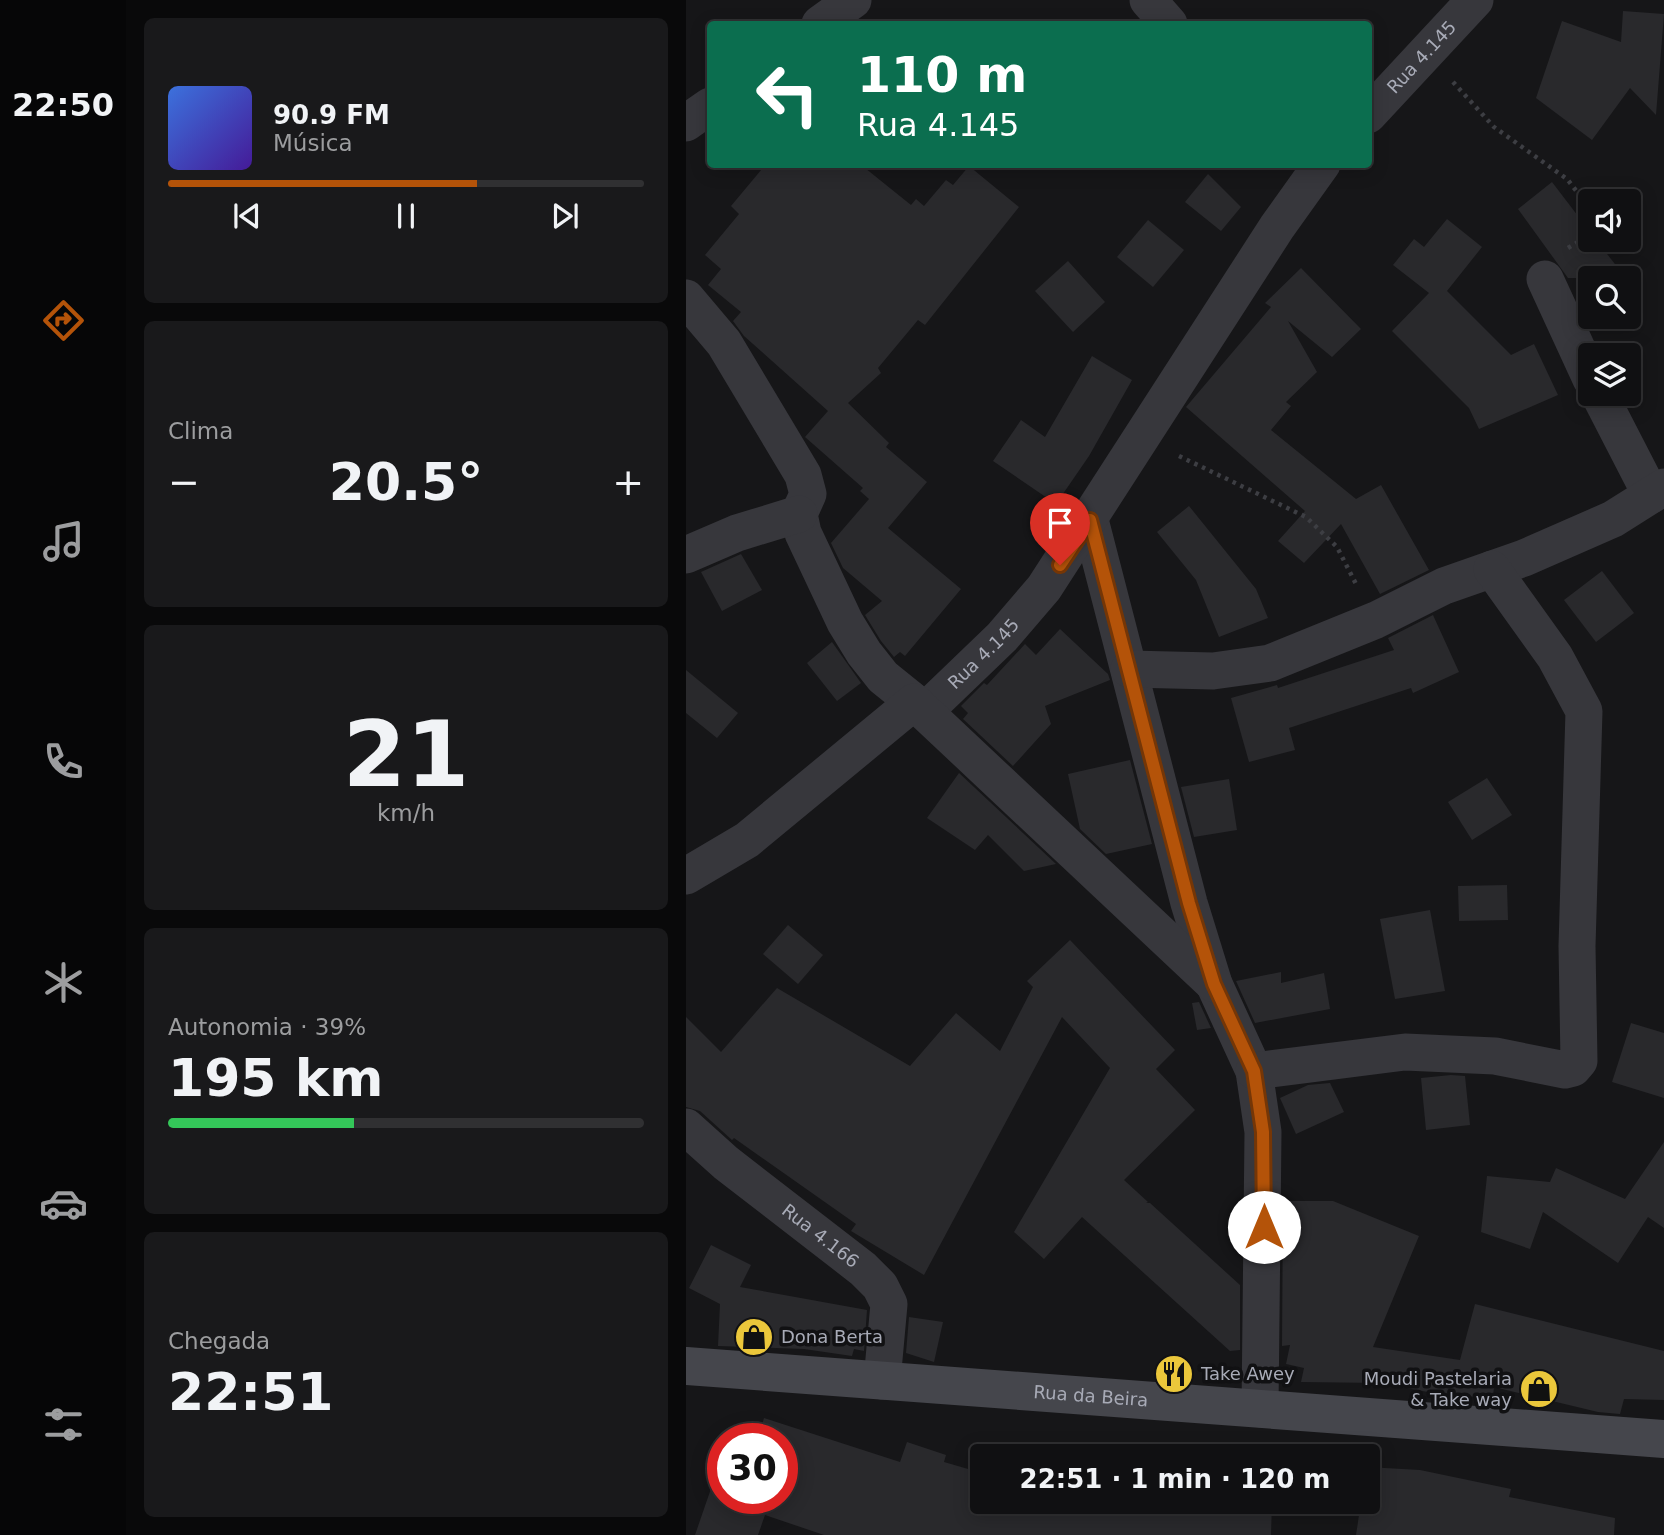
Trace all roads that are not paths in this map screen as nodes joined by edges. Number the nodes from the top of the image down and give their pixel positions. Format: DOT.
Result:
graph roads {
  1 [pos="853,0"];
  2 [pos="1148,0"];
  3 [pos="1475,0"];
  4 [pos="824,21"];
  5 [pos="1166,21"];
  6 [pos="707,108"];
  7 [pos="1372,111"];
  8 [pos="686,123"];
  9 [pos="1313,168"];
  10 [pos="1545,279"];
  11 [pos="686,298"];
  12 [pos="1578,351"];
  13 [pos="1606,406"];
  14 [pos="1658,491"];
  15 [pos="799,514"];
  16 [pos="1090,520"];
  17 [pos="686,555"];
  18 [pos="1492,569"];
  19 [pos="1129,669"];
  20 [pos="920,707"];
  21 [pos="686,876"];
  22 [pos="1214,984"];
  23 [pos="1254,1071"];
  24 [pos="686,1127"];
  25 [pos="686,1366"];
  26 [pos="882,1381"];
  27 [pos="1260,1409"];
  28 [pos="1664,1439"];
  1 -- 4 [label="street"];
  2 -- 5 [label="street"];
  3 -- 7 [label="street, Rua 4.145"];
  6 -- 8 [label="street"];
  9 -- 16 [label="street, Rua 4.145"];
  10 -- 12 [label="street"];
  11 -- 15 [label="street"];
  13 -- 14 [label="street"];
  14 -- 18 [label="street"];
  15 -- 17 [label="street"];
  15 -- 20 [label="street"];
  16 -- 19 [label="street"];
  16 -- 20 [label="street, Rua 4.145"];
  18 -- 19 [label="street"];
  18 -- 23 [label="street"];
  19 -- 22 [label="street"];
  20 -- 21 [label="street, Rua 4.145"];
  20 -- 22 [label="street"];
  22 -- 23 [label="street"];
  23 -- 27 [label="street"];
  24 -- 26 [label="street, Rua 4.166"];
  25 -- 26 [label="main road, Rua da Beira"];
  26 -- 27 [label="main road, Rua da Beira"];
  27 -- 28 [label="main road, Rua da Beira"];
}
